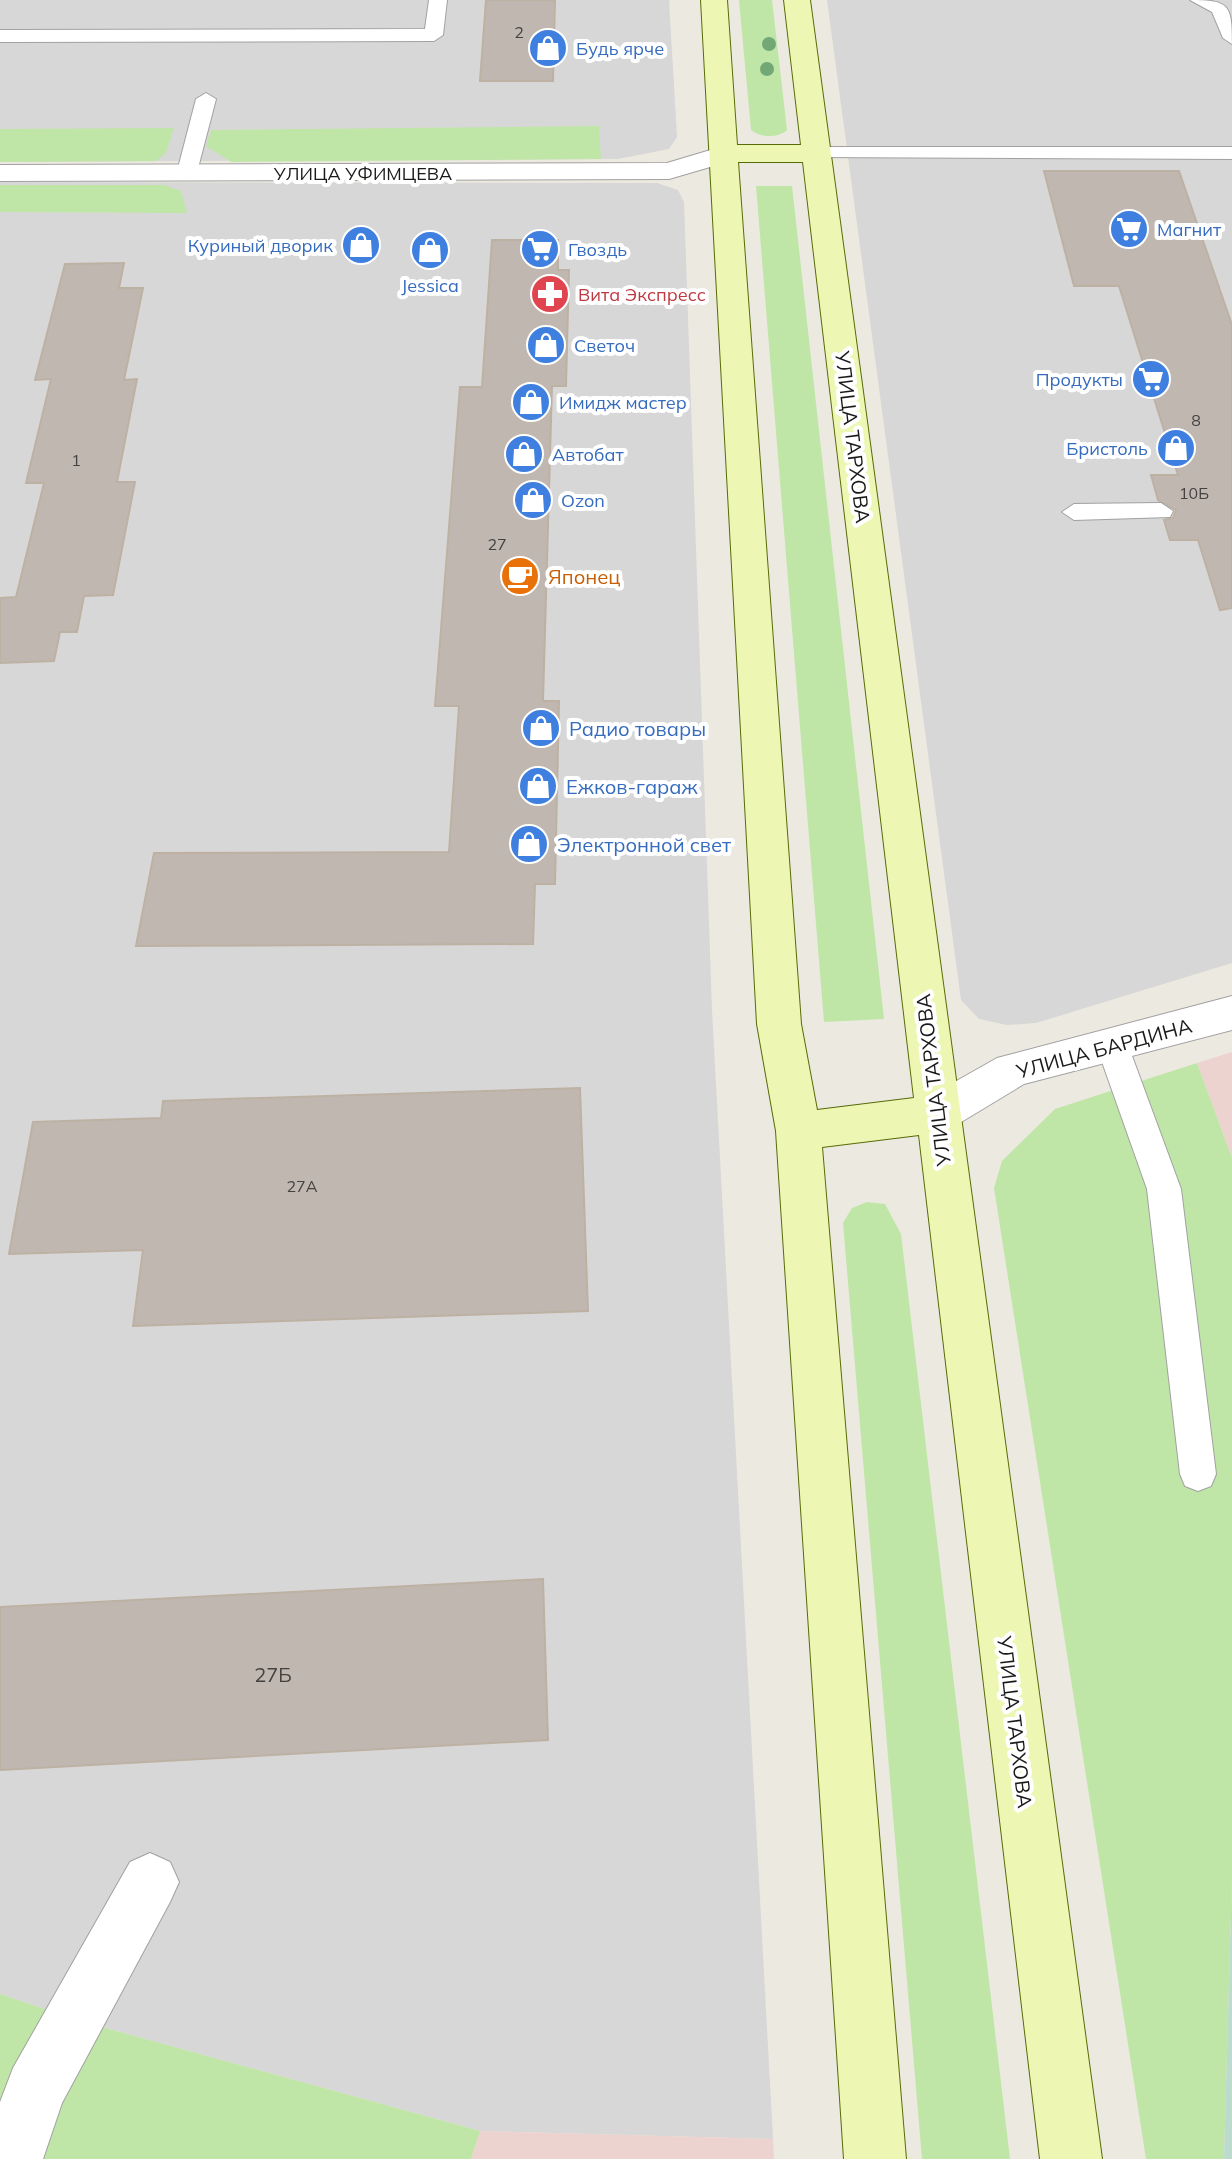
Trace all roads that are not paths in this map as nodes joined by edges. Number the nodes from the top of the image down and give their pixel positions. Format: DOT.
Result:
graph roads {
  1 [pos="438,0"];
  2 [pos="714,0"];
  3 [pos="797,0"];
  4 [pos="1199,0"];
  5 [pos="0,36"];
  6 [pos="1232,38"];
  7 [pos="206,99"];
  8 [pos="818,153"];
  9 [pos="1232,153"];
  10 [pos="724,154"];
  11 [pos="187,172"];
  12 [pos="0,173"];
  13 [pos="1161,511"];
  14 [pos="1074,512"];
  15 [pos="1232,1013"];
  16 [pos="1112,1045"];
  17 [pos="937,1114"];
  18 [pos="798,1131"];
  19 [pos="1198,1474"];
  20 [pos="150,1882"];
  21 [pos="12,2159"];
  22 [pos="875,2159"];
  23 [pos="1071,2159"];
  1 -- 5 [label="lane"];
  2 -- 10 [label="main road"];
  3 -- 8 [label="main road, УЛИЦА ТАРХОВА"];
  4 -- 6 [label="lane"];
  7 -- 11 [label="lane"];
  8 -- 9 [label="lane"];
  8 -- 10 [label="main road"];
  8 -- 17 [label="main road, УЛИЦА ТАРХОВА"];
  10 -- 11 [label="street, УЛИЦА УФИМЦЕВА"];
  10 -- 18 [label="main road"];
  11 -- 12 [label="street, УЛИЦА УФИМЦЕВА"];
  13 -- 14 [label="lane"];
  15 -- 16 [label="street, УЛИЦА БАРДИНА"];
  16 -- 17 [label="street, УЛИЦА БАРДИНА"];
  16 -- 19 [label="lane"];
  17 -- 18 [label="main road"];
  17 -- 23 [label="main road, УЛИЦА ТАРХОВА"];
  18 -- 22 [label="main road"];
  20 -- 21 [label="street"];
}
